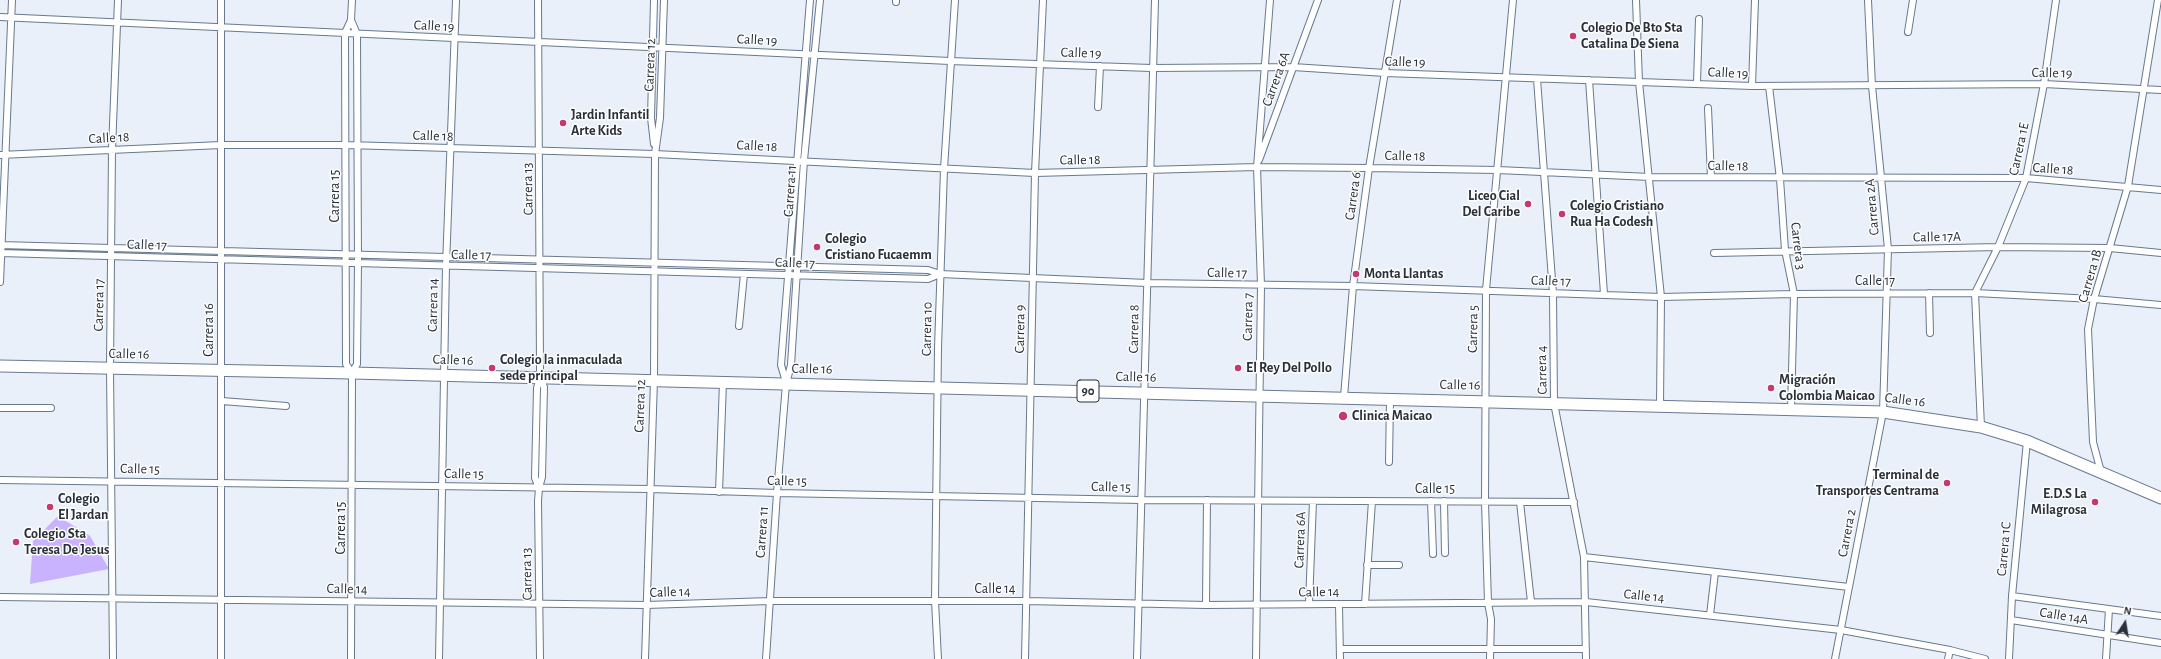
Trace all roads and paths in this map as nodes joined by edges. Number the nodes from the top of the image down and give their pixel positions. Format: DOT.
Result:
graph roads {
  1 [pos="12,0"];
  2 [pos="118,0"];
  3 [pos="221,0"];
  4 [pos="352,0"];
  5 [pos="456,0"];
  6 [pos="538,0"];
  7 [pos="654,0"];
  8 [pos="664,0"];
  9 [pos="810,0"];
  10 [pos="820,0"];
  11 [pos="955,0"];
  12 [pos="1042,0"];
  13 [pos="1155,0"];
  14 [pos="1270,0"];
  15 [pos="1318,0"];
  16 [pos="1397,0"];
  17 [pos="1513,0"];
  18 [pos="1636,0"];
  19 [pos="1755,0"];
  20 [pos="1868,0"];
  21 [pos="1913,0"];
  22 [pos="2056,0"];
  23 [pos="2158,0"];
  24 [pos="0,17"];
  25 [pos="10,18"];
  26 [pos="1699,19"];
  27 [pos="351,20"];
  28 [pos="116,22"];
  29 [pos="220,27"];
  30 [pos="1908,32"];
  31 [pos="345,33"];
  32 [pos="357,34"];
  33 [pos="454,39"];
  34 [pos="539,41"];
  35 [pos="652,47"];
  36 [pos="663,47"];
  37 [pos="805,55"];
  38 [pos="816,56"];
  39 [pos="950,61"];
  40 [pos="1039,64"];
  41 [pos="1100,66"];
  42 [pos="1294,67"];
  43 [pos="1151,68"];
  44 [pos="1264,68"];
  45 [pos="1385,73"];
  46 [pos="1507,78"];
  47 [pos="1537,79"];
  48 [pos="1589,80"];
  49 [pos="1639,82"];
  50 [pos="1697,83"];
  51 [pos="2044,84"];
  52 [pos="1752,86"];
  53 [pos="1769,86"];
  54 [pos="1872,86"];
  55 [pos="2144,88"];
  56 [pos="2161,90"];
  57 [pos="1098,108"];
  58 [pos="1708,108"];
  59 [pos="221,145"];
  60 [pos="347,145"];
  61 [pos="357,146"];
  62 [pos="451,148"];
  63 [pos="112,149"];
  64 [pos="539,151"];
  65 [pos="655,154"];
  66 [pos="3,155"];
  67 [pos="797,160"];
  68 [pos="804,160"];
  69 [pos="1256,167"];
  70 [pos="1369,168"];
  71 [pos="944,169"];
  72 [pos="1150,170"];
  73 [pos="1498,170"];
  74 [pos="1036,173"];
  75 [pos="1543,173"];
  76 [pos="1596,174"];
  77 [pos="1650,177"];
  78 [pos="1711,177"];
  79 [pos="2026,178"];
  80 [pos="1780,179"];
  81 [pos="1881,179"];
  82 [pos="2128,186"];
  83 [pos="2161,190"];
  84 [pos="1,245"];
  85 [pos="112,247"];
  86 [pos="1998,247"];
  87 [pos="2110,248"];
  88 [pos="221,250"];
  89 [pos="1785,250"];
  90 [pos="1888,250"];
  91 [pos="1,253"];
  92 [pos="347,253"];
  93 [pos="1714,253"];
  94 [pos="2161,253"];
  95 [pos="358,254"];
  96 [pos="112,256"];
  97 [pos="446,257"];
  98 [pos="221,259"];
  99 [pos="541,260"];
  100 [pos="347,262"];
  101 [pos="358,262"];
  102 [pos="653,262"];
  103 [pos="446,266"];
  104 [pos="793,266"];
  105 [pos="540,268"];
  106 [pos="653,272"];
  107 [pos="744,274"];
  108 [pos="940,274"];
  109 [pos="789,275"];
  110 [pos="796,275"];
  111 [pos="1033,278"];
  112 [pos="0,282"];
  113 [pos="1147,284"];
  114 [pos="1261,285"];
  115 [pos="1353,286"];
  116 [pos="1486,290"];
  117 [pos="1553,293"];
  118 [pos="1887,293"];
  119 [pos="1929,293"];
  120 [pos="1975,293"];
  121 [pos="1604,294"];
  122 [pos="1794,294"];
  123 [pos="1661,297"];
  124 [pos="2094,299"];
  125 [pos="2161,305"];
  126 [pos="739,326"];
  127 [pos="1930,333"];
  128 [pos="0,366"];
  129 [pos="110,368"];
  130 [pos="221,371"];
  131 [pos="352,373"];
  132 [pos="444,375"];
  133 [pos="540,377"];
  134 [pos="654,380"];
  135 [pos="723,382"];
  136 [pos="786,384"];
  137 [pos="938,387"];
  138 [pos="1030,390"];
  139 [pos="1144,392"];
  140 [pos="1259,395"];
  141 [pos="1344,397"];
  142 [pos="1390,398"];
  143 [pos="222,401"];
  144 [pos="1484,401"];
  145 [pos="1554,403"];
  146 [pos="1660,405"];
  147 [pos="286,406"];
  148 [pos="0,408"];
  149 [pos="51,408"];
  150 [pos="1791,409"];
  151 [pos="1883,412"];
  152 [pos="1981,427"];
  153 [pos="2026,441"];
  154 [pos="1389,462"];
  155 [pos="2101,472"];
  156 [pos="0,480"];
  157 [pos="110,480"];
  158 [pos="220,483"];
  159 [pos="353,484"];
  160 [pos="443,486"];
  161 [pos="539,488"];
  162 [pos="650,489"];
  163 [pos="719,492"];
  164 [pos="777,493"];
  165 [pos="936,496"];
  166 [pos="1027,497"];
  167 [pos="2161,498"];
  168 [pos="1141,500"];
  169 [pos="1207,500"];
  170 [pos="1257,501"];
  171 [pos="1313,501"];
  172 [pos="1372,501"];
  173 [pos="1431,501"];
  174 [pos="1444,501"];
  175 [pos="1485,502"];
  176 [pos="1520,502"];
  177 [pos="1574,502"];
  178 [pos="1445,553"];
  179 [pos="1433,554"];
  180 [pos="1584,557"];
  181 [pos="1367,565"];
  182 [pos="1399,565"];
  183 [pos="1715,572"];
  184 [pos="1849,588"];
  185 [pos="0,596"];
  186 [pos="2012,596"];
  187 [pos="113,598"];
  188 [pos="220,600"];
  189 [pos="352,601"];
  190 [pos="770,601"];
  191 [pos="935,601"];
  192 [pos="1027,601"];
  193 [pos="441,602"];
  194 [pos="1531,602"];
  195 [pos="1586,602"];
  196 [pos="1488,603"];
  197 [pos="539,604"];
  198 [pos="1309,604"];
  199 [pos="1338,604"];
  200 [pos="1365,604"];
  201 [pos="646,605"];
  202 [pos="1139,605"];
  203 [pos="1206,605"];
  204 [pos="1256,605"];
  205 [pos="2109,609"];
  206 [pos="1710,615"];
  207 [pos="2161,616"];
  208 [pos="2011,620"];
  209 [pos="1841,630"];
  210 [pos="2107,635"];
  211 [pos="2161,643"];
  212 [pos="1340,648"];
  213 [pos="1490,649"];
  214 [pos="1586,649"];
  215 [pos="1950,650"];
  216 [pos="113,659"];
  217 [pos="221,659"];
  218 [pos="351,659"];
  219 [pos="439,659"];
  220 [pos="540,659"];
  221 [pos="646,659"];
  222 [pos="766,659"];
  223 [pos="938,659"];
  224 [pos="1026,659"];
  225 [pos="1137,659"];
  226 [pos="1256,659"];
  227 [pos="1340,659"];
  228 [pos="1490,659"];
  229 [pos="1586,659"];
  230 [pos="1835,659"];
  231 [pos="1948,659"];
  232 [pos="1985,659"];
  233 [pos="2009,659"];
  234 [pos="2106,659"];
  1 -- 25 [label="street"];
  2 -- 28 [label="street, Carrera 17"];
  3 -- 29 [label="street, Carrera 16"];
  4 -- 27 [label="street, Carrera 15"];
  5 -- 33 [label="street, Carrera 14"];
  6 -- 34 [label="street, Carrera 13"];
  7 -- 35 [label="street, Carrera 12"];
  8 -- 36 [label="street, Carrera 12"];
  9 -- 37 [label="street, Carrera 11"];
  10 -- 38 [label="street, Carrera 11"];
  11 -- 39 [label="street, Carrera 10"];
  12 -- 40 [label="street, Carrera 9"];
  13 -- 43 [label="street, Carrera 8"];
  14 -- 44 [label="street, Carrera 7"];
  15 -- 42 [label="street, Carrera 6A"];
  16 -- 45 [label="street, Carrera 6"];
  17 -- 46 [label="street, Carrera 5"];
  18 -- 49 [label="street"];
  19 -- 52 [label="street"];
  20 -- 54 [label="street, Carrera 2A"];
  21 -- 30 [label="street"];
  22 -- 51 [label="street, Carrera 1E"];
  23 -- 55 [label="street, Carrera 1B"];
  24 -- 25 [label="street, Calle 19"];
  25 -- 28 [label="street, Calle 19"];
  25 -- 66 [label="street"];
  26 -- 50 [label="street"];
  27 -- 31 [label="street, Carrera 15"];
  27 -- 32 [label="street, Carrera 15"];
  28 -- 29 [label="street, Calle 19"];
  28 -- 63 [label="street, Carrera 17"];
  29 -- 31 [label="street, Calle 19"];
  29 -- 59 [label="street, Carrera 16"];
  31 -- 32 [label="street, Calle 19"];
  31 -- 60 [label="street, Carrera 15"];
  32 -- 33 [label="street, Calle 19"];
  32 -- 61 [label="street, Carrera 15"];
  33 -- 34 [label="street, Calle 19"];
  33 -- 62 [label="street, Carrera 14"];
  34 -- 35 [label="street, Calle 19"];
  34 -- 64 [label="street, Carrera 13"];
  35 -- 36 [label="street, Calle 19"];
  35 -- 65 [label="street, Carrera 12"];
  36 -- 37 [label="street, Calle 19"];
  36 -- 65 [label="street, Carrera 12"];
  37 -- 38 [label="street, Calle 19"];
  37 -- 67 [label="street, Carrera 11"];
  38 -- 39 [label="street, Calle 19"];
  38 -- 68 [label="street, Carrera 11"];
  39 -- 40 [label="street, Calle 19"];
  39 -- 71 [label="street, Carrera 10"];
  40 -- 41 [label="street, Calle 19"];
  40 -- 74 [label="street, Carrera 9"];
  41 -- 43 [label="street, Calle 19"];
  41 -- 57 [label="street"];
  42 -- 44 [label="street, Calle 19"];
  42 -- 45 [label="street, Calle 19"];
  42 -- 69 [label="street, Carrera 6A"];
  43 -- 44 [label="street, Calle 19"];
  43 -- 72 [label="street, Carrera 8"];
  44 -- 69 [label="street, Carrera 7"];
  45 -- 46 [label="street, Calle 19"];
  45 -- 70 [label="street, Carrera 6"];
  46 -- 47 [label="street, Calle 19"];
  46 -- 73 [label="street, Carrera 5"];
  47 -- 48 [label="street, Calle 19"];
  47 -- 75 [label="street, Carrera 4"];
  48 -- 49 [label="street, Calle 19"];
  48 -- 76 [label="street"];
  49 -- 50 [label="street, Calle 19"];
  49 -- 77 [label="street"];
  50 -- 52 [label="street, Calle 19"];
  51 -- 54 [label="street, Calle 19"];
  51 -- 55 [label="street, Calle 19"];
  51 -- 79 [label="street, Carrera 1E"];
  52 -- 53 [label="street, Calle 19"];
  53 -- 54 [label="street, Calle 19"];
  53 -- 80 [label="street, Carrera 3"];
  54 -- 81 [label="street, Carrera 2A"];
  55 -- 56 [label="street, Calle 19"];
  55 -- 82 [label="street, Carrera 1B"];
  58 -- 78 [label="street"];
  59 -- 60 [label="street, Calle 18"];
  59 -- 63 [label="street, Calle 18"];
  59 -- 88 [label="street, Carrera 16"];
  60 -- 61 [label="street, Calle 18"];
  60 -- 92 [label="street, Carrera 15"];
  61 -- 62 [label="street, Calle 18"];
  61 -- 95 [label="street, Carrera 15"];
  62 -- 64 [label="street, Calle 18"];
  62 -- 97 [label="street, Carrera 14"];
  63 -- 66 [label="street, Calle 18"];
  63 -- 85 [label="street, Carrera 17"];
  64 -- 65 [label="street, Calle 18"];
  64 -- 99 [label="street, Carrera 13"];
  65 -- 67 [label="street, Calle 18"];
  65 -- 102 [label="street, Carrera 12"];
  66 -- 84 [label="street"];
  67 -- 68 [label="street, Calle 18"];
  67 -- 104 [label="street, Carrera 11"];
  68 -- 71 [label="street, Calle 18"];
  68 -- 104 [label="street, Carrera 11"];
  69 -- 70 [label="street, Calle 18"];
  69 -- 72 [label="street, Calle 18"];
  69 -- 114 [label="street, Carrera 7"];
  70 -- 73 [label="street, Calle 18"];
  70 -- 115 [label="street, Carrera 6"];
  71 -- 74 [label="street, Calle 18"];
  71 -- 108 [label="street, Carrera 10"];
  72 -- 74 [label="street, Calle 18"];
  72 -- 113 [label="street, Carrera 8"];
  73 -- 75 [label="street, Calle 18"];
  73 -- 116 [label="street, Carrera 5"];
  74 -- 111 [label="street, Carrera 9"];
  75 -- 76 [label="street, Calle 18"];
  75 -- 117 [label="street, Carrera 4"];
  76 -- 77 [label="street, Calle 18"];
  76 -- 121 [label="street"];
  77 -- 78 [label="street, Calle 18"];
  77 -- 123 [label="street"];
  78 -- 80 [label="street, Calle 18"];
  79 -- 81 [label="street, Calle 18"];
  79 -- 82 [label="street, Calle 18"];
  79 -- 86 [label="street, Carrera 1E"];
  80 -- 81 [label="street, Calle 18"];
  80 -- 89 [label="street, Carrera 3"];
  81 -- 90 [label="street, Carrera 2A"];
  82 -- 83 [label="street, Calle 18"];
  82 -- 87 [label="street, Carrera 1B"];
  84 -- 85 [label="street, Calle 17"];
  84 -- 91 [label="street"];
  85 -- 88 [label="street, Calle 17"];
  85 -- 96 [label="street, Carrera 17"];
  86 -- 87 [label="street, Calle 17A"];
  86 -- 90 [label="street, Calle 17A"];
  86 -- 120 [label="street, Carrera 1E"];
  87 -- 94 [label="street, Calle 17A"];
  87 -- 124 [label="street, Carrera 1B"];
  88 -- 92 [label="street, Calle 17"];
  88 -- 98 [label="street, Carrera 16"];
  89 -- 90 [label="street, Calle 17A"];
  89 -- 93 [label="street, Calle 17A"];
  89 -- 122 [label="street, Carrera 3"];
  90 -- 118 [label="street, Carrera 2A"];
  91 -- 96 [label="street, Calle 17"];
  91 -- 112 [label="street"];
  92 -- 95 [label="street, Calle 17"];
  92 -- 100 [label="street, Carrera 15"];
  95 -- 97 [label="street, Calle 17"];
  95 -- 101 [label="street, Carrera 15"];
  96 -- 98 [label="street, Calle 17"];
  96 -- 129 [label="street, Carrera 17"];
  97 -- 99 [label="street, Calle 17"];
  97 -- 103 [label="street, Carrera 14"];
  98 -- 100 [label="street, Calle 17"];
  98 -- 130 [label="street, Carrera 16"];
  99 -- 102 [label="street, Calle 17"];
  99 -- 105 [label="street, Carrera 13"];
  100 -- 101 [label="street, Calle 17"];
  100 -- 131 [label="street, Carrera 15"];
  101 -- 103 [label="street, Calle 17"];
  101 -- 131 [label="street, Carrera 15"];
  102 -- 104 [label="street, Calle 17"];
  102 -- 106 [label="street, Carrera 12"];
  103 -- 105 [label="street, Calle 17"];
  103 -- 132 [label="street, Carrera 14"];
  104 -- 108 [label="street, Calle 17"];
  104 -- 109 [label="street, Carrera 11"];
  104 -- 110 [label="street, Carrera 11"];
  105 -- 106 [label="street, Calle 17"];
  105 -- 133 [label="street, Carrera 13"];
  106 -- 107 [label="street, Calle 17"];
  106 -- 134 [label="street, Carrera 12"];
  107 -- 109 [label="street, Calle 17"];
  107 -- 126 [label="street"];
  108 -- 110 [label="street, Calle 17"];
  108 -- 111 [label="street, Calle 17"];
  108 -- 137 [label="street, Carrera 10"];
  109 -- 110 [label="street, Calle 17"];
  109 -- 136 [label="street, Carrera 11"];
  110 -- 136 [label="street, Carrera 11"];
  111 -- 113 [label="street, Calle 17"];
  111 -- 138 [label="street, Carrera 9"];
  113 -- 114 [label="street, Calle 17"];
  113 -- 139 [label="street, Carrera 8"];
  114 -- 115 [label="street, Calle 17"];
  114 -- 140 [label="street, Carrera 7"];
  115 -- 116 [label="street, Calle 17"];
  115 -- 141 [label="street, Carrera 6"];
  116 -- 117 [label="street, Calle 17"];
  116 -- 144 [label="street, Carrera 5"];
  117 -- 121 [label="street, Calle 17"];
  117 -- 145 [label="street, Carrera 4"];
  118 -- 119 [label="street, Calle 17"];
  118 -- 122 [label="street, Calle 17"];
  118 -- 151 [label="street, Carrera 2A"];
  119 -- 120 [label="street, Calle 17"];
  119 -- 127 [label="street"];
  120 -- 124 [label="street, Calle 17"];
  120 -- 152 [label="street"];
  121 -- 123 [label="street, Calle 17"];
  122 -- 123 [label="street, Calle 17"];
  122 -- 150 [label="street, Carrera 3"];
  123 -- 146 [label="street"];
  124 -- 125 [label="street, Calle 17"];
  124 -- 155 [label="street, Carrera 1B"];
  128 -- 129 [label="highway, Calle 16 / 90"];
  129 -- 130 [label="highway, Calle 16 / 90"];
  129 -- 157 [label="street, Carrera 17"];
  130 -- 131 [label="highway, Calle 16 / 90"];
  130 -- 143 [label="street, Carrera 16"];
  131 -- 132 [label="highway, Calle 16 / 90"];
  131 -- 159 [label="street, Carrera 15"];
  132 -- 133 [label="highway, Calle 16 / 90"];
  132 -- 160 [label="street, Carrera 14"];
  133 -- 134 [label="highway, Calle 16 / 90"];
  133 -- 161 [label="street, Carrera 13"];
  134 -- 135 [label="highway, Calle 16 / 90"];
  134 -- 162 [label="street, Carrera 12"];
  135 -- 136 [label="highway, Calle 16 / 90"];
  135 -- 163 [label="street"];
  136 -- 137 [label="highway, Calle 16 / 90"];
  136 -- 164 [label="street, Carrera 11"];
  137 -- 138 [label="highway, Calle 16 / 90"];
  137 -- 165 [label="street, Carrera 10"];
  138 -- 139 [label="highway, Calle 16 / 90"];
  138 -- 166 [label="street, Carrera 9"];
  139 -- 140 [label="highway, Calle 16 / 90"];
  139 -- 168 [label="street, Carrera 8"];
  140 -- 141 [label="highway, Calle 16 / 90"];
  140 -- 170 [label="street, Carrera 7"];
  141 -- 142 [label="highway, Calle 16 / 90"];
  142 -- 144 [label="highway, Calle 16 / 90"];
  142 -- 154 [label="street"];
  143 -- 147 [label="street"];
  143 -- 158 [label="street, Carrera 16"];
  144 -- 145 [label="highway, Calle 16 / 90"];
  144 -- 175 [label="street, Carrera 5"];
  145 -- 146 [label="highway, Calle 16 / 90"];
  145 -- 177 [label="street, Carrera 4"];
  146 -- 150 [label="highway, Calle 16 / 90"];
  148 -- 149 [label="street"];
  150 -- 151 [label="highway, Calle 16 / 90"];
  151 -- 152 [label="highway, Calle 16 / 90"];
  151 -- 184 [label="street, Carrera 2"];
  152 -- 153 [label="highway, Calle 16 / 90"];
  153 -- 155 [label="highway, Calle 16 / 90"];
  153 -- 186 [label="street, Carrera 1C"];
  155 -- 167 [label="highway, Calle 16 / 90"];
  156 -- 157 [label="street, Calle 15"];
  157 -- 158 [label="street, Calle 15"];
  157 -- 187 [label="street, Carrera 17"];
  158 -- 159 [label="street, Calle 15"];
  158 -- 188 [label="street, Carrera 16"];
  159 -- 160 [label="street, Calle 15"];
  159 -- 189 [label="street, Carrera 15"];
  160 -- 161 [label="street, Calle 15"];
  160 -- 193 [label="street, Carrera 14"];
  161 -- 162 [label="street, Calle 15"];
  161 -- 197 [label="street, Carrera 13"];
  162 -- 163 [label="street, Calle 15"];
  162 -- 201 [label="street, Carrera 12"];
  163 -- 164 [label="street, Calle 15"];
  164 -- 165 [label="street, Calle 15"];
  164 -- 190 [label="street, Carrera 11"];
  165 -- 166 [label="street, Calle 15"];
  165 -- 191 [label="street, Carrera 10"];
  166 -- 168 [label="street, Calle 15"];
  166 -- 192 [label="street, Carrera 9"];
  168 -- 169 [label="street, Calle 15"];
  168 -- 202 [label="street, Carrera 8"];
  169 -- 170 [label="street, Calle 15"];
  169 -- 203 [label="street"];
  170 -- 171 [label="street, Calle 15"];
  170 -- 204 [label="street, Carrera 7"];
  171 -- 172 [label="street, Calle 15"];
  171 -- 198 [label="street, Carrera 6A"];
  172 -- 173 [label="street, Calle 15"];
  172 -- 181 [label="street"];
  173 -- 174 [label="street, Calle 15"];
  173 -- 179 [label="street"];
  174 -- 175 [label="street, Calle 15"];
  174 -- 178 [label="street"];
  175 -- 176 [label="street, Calle 15"];
  175 -- 196 [label="street, Carrera 5"];
  176 -- 177 [label="street, Calle 15"];
  176 -- 194 [label="street"];
  177 -- 180 [label="street, Carrera 4"];
  180 -- 183 [label="street"];
  180 -- 195 [label="street, Carrera 4"];
  181 -- 182 [label="street"];
  181 -- 200 [label="street"];
  183 -- 184 [label="street"];
  183 -- 206 [label="street"];
  184 -- 209 [label="street, Carrera 2"];
  185 -- 187 [label="street, Calle 14"];
  186 -- 205 [label="street"];
  186 -- 208 [label="street, Carrera 1C"];
  187 -- 188 [label="street, Calle 14"];
  187 -- 216 [label="street, Carrera 17"];
  188 -- 189 [label="street, Calle 14"];
  188 -- 217 [label="street, Carrera 16"];
  189 -- 193 [label="street, Calle 14"];
  189 -- 218 [label="street, Carrera 15"];
  190 -- 191 [label="street, Calle 14"];
  190 -- 201 [label="street, Calle 14"];
  190 -- 222 [label="street, Carrera 11"];
  191 -- 192 [label="street, Calle 14"];
  191 -- 223 [label="street, Carrera 10"];
  192 -- 202 [label="street, Calle 14"];
  192 -- 224 [label="street, Carrera 9"];
  193 -- 197 [label="street, Calle 14"];
  193 -- 219 [label="street, Carrera 14"];
  194 -- 195 [label="street, Calle 14"];
  194 -- 196 [label="street, Calle 14"];
  195 -- 206 [label="street, Calle 14"];
  195 -- 214 [label="street, Carrera 4"];
  196 -- 200 [label="street, Calle 14"];
  196 -- 213 [label="street, Carrera 5"];
  197 -- 201 [label="street, Calle 14"];
  197 -- 220 [label="street, Carrera 13"];
  198 -- 199 [label="street, Calle 14"];
  198 -- 204 [label="street, Calle 14"];
  199 -- 200 [label="street, Calle 14"];
  199 -- 212 [label="street"];
  201 -- 221 [label="street, Carrera 12"];
  202 -- 203 [label="street, Calle 14"];
  202 -- 225 [label="street, Carrera 8"];
  203 -- 204 [label="street, Calle 14"];
  204 -- 226 [label="street, Carrera 7"];
  205 -- 207 [label="street"];
  205 -- 210 [label="street"];
  206 -- 209 [label="street, Calle 14"];
  208 -- 210 [label="street, Calle 14A"];
  208 -- 233 [label="street, Carrera 1C"];
  209 -- 215 [label="street, Calle 14"];
  209 -- 230 [label="street, Carrera 2"];
  210 -- 211 [label="street, Calle 14A"];
  210 -- 234 [label="street"];
  212 -- 213 [label="street"];
  212 -- 227 [label="street"];
  213 -- 214 [label="street"];
  213 -- 228 [label="street, Carrera 5"];
  214 -- 229 [label="street, Carrera 4"];
  215 -- 231 [label="street"];
  215 -- 232 [label="street, Calle 14"];
}
